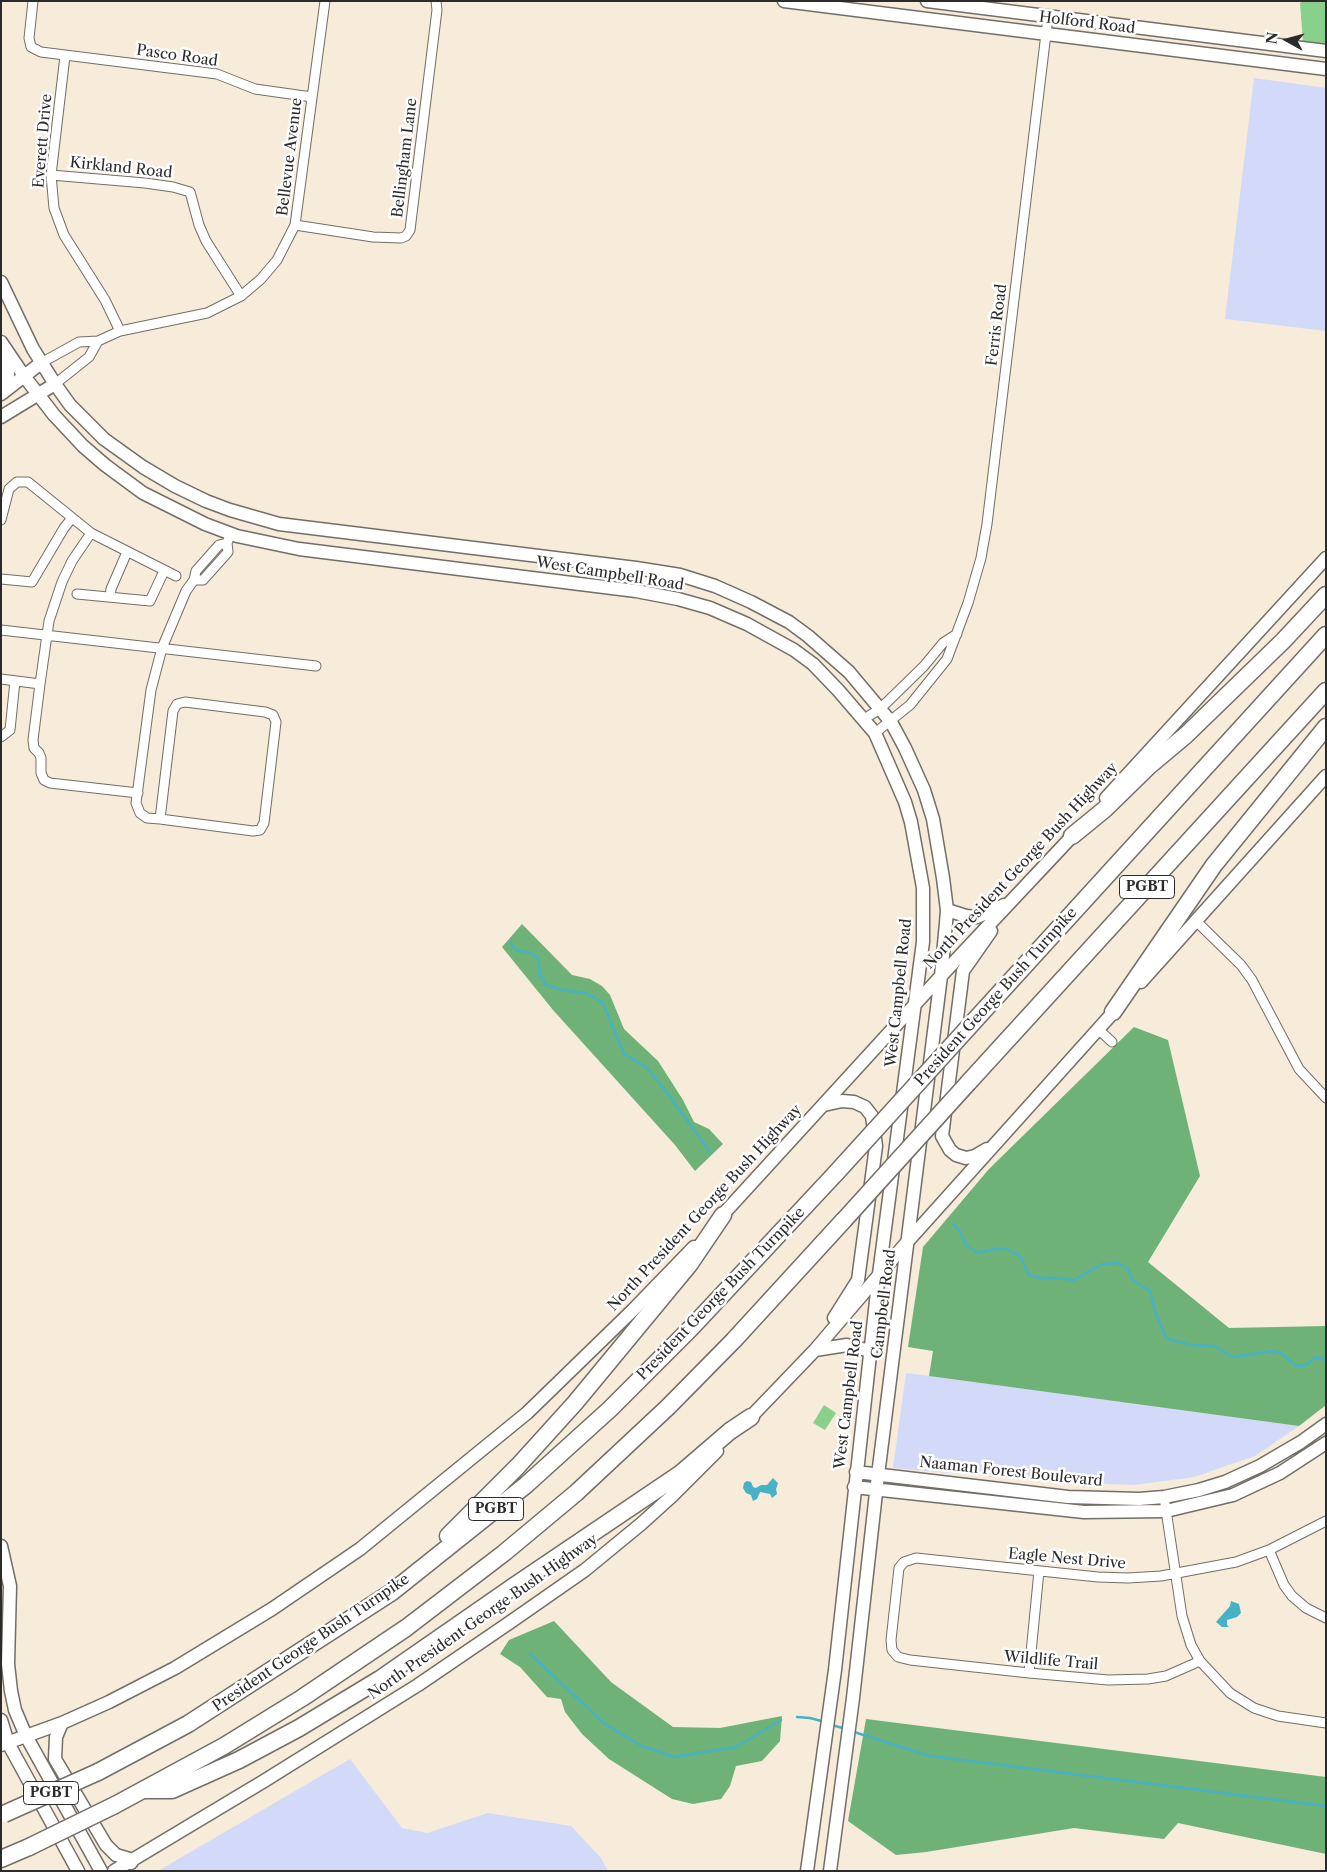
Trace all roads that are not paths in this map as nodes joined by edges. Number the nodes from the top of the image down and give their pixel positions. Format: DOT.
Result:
graph roads {
  1 [pos="33,1"];
  2 [pos="325,1"];
  3 [pos="436,1"];
  4 [pos="784,1"];
  5 [pos="927,1"];
  6 [pos="1048,16"];
  7 [pos="1047,34"];
  8 [pos="1326,51"];
  9 [pos="65,56"];
  10 [pos="1326,69"];
  11 [pos="312,96"];
  12 [pos="51,175"];
  13 [pos="295,225"];
  14 [pos="1,282"];
  15 [pos="240,296"];
  16 [pos="120,331"];
  17 [pos="98,341"];
  18 [pos="4,347"];
  19 [pos="41,363"];
  20 [pos="24,376"];
  21 [pos="54,384"];
  22 [pos="3,393"];
  23 [pos="38,394"];
  24 [pos="1,417"];
  25 [pos="239,513"];
  26 [pos="72,518"];
  27 [pos="1,520"];
  28 [pos="91,534"];
  29 [pos="229,538"];
  30 [pos="127,552"];
  31 [pos="211,554"];
  32 [pos="1326,558"];
  33 [pos="220,561"];
  34 [pos="164,571"];
  35 [pos="176,576"];
  36 [pos="1,579"];
  37 [pos="194,580"];
  38 [pos="77,594"];
  39 [pos="1326,595"];
  40 [pos="110,597"];
  41 [pos="1,630"];
  42 [pos="957,634"];
  43 [pos="46,635"];
  44 [pos="1326,636"];
  45 [pos="162,648"];
  46 [pos="316,666"];
  47 [pos="1,680"];
  48 [pos="15,681"];
  49 [pos="40,684"];
  50 [pos="1326,691"];
  51 [pos="880,709"];
  52 [pos="864,719"];
  53 [pos="890,722"];
  54 [pos="1326,727"];
  55 [pos="874,732"];
  56 [pos="1,737"];
  57 [pos="1326,776"];
  58 [pos="138,793"];
  59 [pos="160,820"];
  60 [pos="1072,836"];
  61 [pos="1011,902"];
  62 [pos="947,910"];
  63 [pos="1196,922"];
  64 [pos="941,976"];
  65 [pos="916,1004"];
  66 [pos="1114,1012"];
  67 [pos="1098,1029"];
  68 [pos="1112,1042"];
  69 [pos="1326,1098"];
  70 [pos="824,1105"];
  71 [pos="995,1145"];
  72 [pos="723,1215"];
  73 [pos="908,1241"];
  74 [pos="879,1274"];
  75 [pos="815,1350"];
  76 [pos="870,1351"];
  77 [pos="751,1417"];
  78 [pos="1325,1427"];
  79 [pos="1326,1443"];
  80 [pos="856,1472"];
  81 [pos="878,1475"];
  82 [pos="854,1487"];
  83 [pos="877,1490"];
  84 [pos="1060,1496"];
  85 [pos="1164,1497"];
  86 [pos="1025,1505"];
  87 [pos="1166,1511"];
  88 [pos="1326,1521"];
  89 [pos="1,1546"];
  90 [pos="1270,1550"];
  91 [pos="1039,1571"];
  92 [pos="1176,1573"];
  93 [pos="392,1592"];
  94 [pos="1326,1618"];
  95 [pos="898,1656"];
  96 [pos="1200,1661"];
  97 [pos="1028,1673"];
  98 [pos="1,1720"];
  99 [pos="62,1723"];
  100 [pos="1326,1723"];
  101 [pos="26,1736"];
  102 [pos="5,1744"];
  103 [pos="144,1790"];
  104 [pos="3,1814"];
  105 [pos="1,1859"];
  106 [pos="130,1865"];
  107 [pos="78,1871"];
  108 [pos="101,1871"];
  109 [pos="114,1871"];
  110 [pos="807,1871"];
  111 [pos="830,1871"];
  1 -- 9 [label="street, Pasco Road"];
  2 -- 11 [label="street, Bellevue Avenue"];
  3 -- 13 [label="street, Bellingham Lane"];
  4 -- 7 [label="main road, Holford Road"];
  5 -- 6 [label="main road, Holford Road"];
  6 -- 7 [label="street, Ferris Road"];
  6 -- 8 [label="main road, Holford Road"];
  7 -- 10 [label="main road, Holford Road"];
  7 -- 42 [label="street, Ferris Road"];
  9 -- 11 [label="street, Pasco Road"];
  9 -- 12 [label="street, Everett Drive"];
  11 -- 13 [label="street, Bellevue Avenue"];
  12 -- 15 [label="street, Kirkland Road"];
  12 -- 16 [label="street, Everett Drive"];
  13 -- 15 [label="street, Bellevue Avenue"];
  14 -- 19 [label="main road, West Campbell Road"];
  15 -- 16 [label="street, Bellevue Avenue"];
  16 -- 17 [label="street, Bellevue Avenue"];
  17 -- 19 [label="street, Bellevue Avenue"];
  17 -- 21 [label="street"];
  18 -- 20 [label="main road, West Campbell Road"];
  18 -- 22 [label="main road"];
  19 -- 20 [label="main road"];
  19 -- 21 [label="main road, West Campbell Road"];
  20 -- 22 [label="main road"];
  20 -- 23 [label="main road, West Campbell Road"];
  21 -- 23 [label="main road"];
  21 -- 25 [label="main road, West Campbell Road"];
  23 -- 24 [label="main road"];
  23 -- 29 [label="main road, West Campbell Road"];
  25 -- 29 [label="main road"];
  25 -- 51 [label="main road, West Campbell Road"];
  26 -- 27 [label="street"];
  26 -- 28 [label="street"];
  26 -- 36 [label="street"];
  28 -- 30 [label="street"];
  28 -- 43 [label="street"];
  29 -- 31 [label="street"];
  29 -- 33 [label="street"];
  29 -- 52 [label="main road, West Campbell Road"];
  30 -- 34 [label="street"];
  30 -- 40 [label="street"];
  31 -- 33 [label="street"];
  31 -- 37 [label="street"];
  32 -- 60 [label="main road, North President George Bush Highway"];
  33 -- 37 [label="street"];
  34 -- 35 [label="street"];
  34 -- 40 [label="street"];
  37 -- 45 [label="street"];
  38 -- 40 [label="street"];
  39 -- 60 [label="highway"];
  41 -- 43 [label="street"];
  42 -- 51 [label="street"];
  42 -- 53 [label="street, Ferris Road"];
  43 -- 45 [label="street"];
  43 -- 49 [label="street"];
  44 -- 93 [label="highway, President George Bush Turnpike / PGBT, bridge"];
  45 -- 46 [label="street"];
  45 -- 58 [label="street"];
  47 -- 48 [label="street"];
  48 -- 49 [label="street"];
  48 -- 56 [label="street"];
  49 -- 58 [label="street"];
  50 -- 103 [label="highway, PGBT, bridge"];
  51 -- 52 [label="street"];
  51 -- 53 [label="main road, West Campbell Road"];
  52 -- 55 [label="main road, West Campbell Road"];
  53 -- 55 [label="street, Ferris Road"];
  53 -- 62 [label="main road, West Campbell Road"];
  54 -- 66 [label="highway"];
  55 -- 65 [label="main road, West Campbell Road"];
  57 -- 63 [label="main road, North President George Bush Highway"];
  58 -- 59 [label="street"];
  59 -- 59 [label="street"];
  60 -- 61 [label="main road, North President George Bush Highway"];
  61 -- 62 [label="main road"];
  61 -- 64 [label="main road, North President George Bush Highway"];
  61 -- 71 [label="main road"];
  62 -- 64 [label="main road, West Campbell Road"];
  63 -- 66 [label="main road, North President George Bush Highway"];
  63 -- 69 [label="street"];
  64 -- 65 [label="main road, North President George Bush Highway"];
  64 -- 73 [label="main road, West Campbell Road"];
  65 -- 70 [label="main road, North President George Bush Highway"];
  65 -- 74 [label="main road, West Campbell Road"];
  66 -- 67 [label="main road, North President George Bush Highway"];
  67 -- 68 [label="street"];
  67 -- 71 [label="main road, North President George Bush Highway"];
  70 -- 72 [label="main road, North President George Bush Highway"];
  70 -- 75 [label="main road"];
  71 -- 73 [label="main road, North President George Bush Highway"];
  72 -- 93 [label="highway"];
  72 -- 99 [label="main road, North President George Bush Highway"];
  73 -- 74 [label="main road, North President George Bush Highway"];
  73 -- 81 [label="main road, Campbell Road"];
  74 -- 75 [label="main road, North President George Bush Highway"];
  74 -- 76 [label="main road, West Campbell Road"];
  75 -- 76 [label="main road"];
  75 -- 77 [label="main road, North President George Bush Highway"];
  76 -- 80 [label="main road, West Campbell Road"];
  77 -- 103 [label="highway"];
  77 -- 106 [label="main road, North President George Bush Highway"];
  78 -- 85 [label="main road, Naaman Forest Boulevard"];
  79 -- 87 [label="main road, Naaman Forest Boulevard"];
  80 -- 81 [label="main road, Naaman Forest Boulevard"];
  80 -- 82 [label="main road, West Campbell Road"];
  81 -- 83 [label="main road"];
  81 -- 84 [label="main road, Naaman Forest Boulevard"];
  82 -- 83 [label="main road, Naaman Forest Boulevard"];
  82 -- 110 [label="main road, West Campbell Road"];
  83 -- 86 [label="main road, Naaman Forest Boulevard"];
  83 -- 111 [label="main road"];
  84 -- 85 [label="main road, Naaman Forest Boulevard"];
  84 -- 86 [label="main road"];
  85 -- 87 [label="street"];
  86 -- 87 [label="main road, Naaman Forest Boulevard"];
  87 -- 92 [label="street"];
  88 -- 90 [label="street, Eagle Nest Drive"];
  89 -- 101 [label="main road"];
  90 -- 92 [label="street, Eagle Nest Drive"];
  90 -- 94 [label="street"];
  91 -- 92 [label="street, Eagle Nest Drive"];
  91 -- 95 [label="street, Eagle Nest Drive"];
  91 -- 97 [label="street"];
  92 -- 96 [label="street"];
  93 -- 104 [label="highway, President George Bush Turnpike / PGBT, bridge"];
  95 -- 97 [label="street, Wildlife Trail"];
  96 -- 97 [label="street, Wildlife Trail"];
  96 -- 100 [label="street"];
  98 -- 102 [label="main road"];
  99 -- 101 [label="main road, North President George Bush Highway"];
  99 -- 106 [label="main road"];
  101 -- 102 [label="main road, North President George Bush Highway"];
  101 -- 108 [label="main road"];
  102 -- 107 [label="main road"];
  103 -- 105 [label="highway, PGBT, bridge"];
  106 -- 109 [label="main road, North President George Bush Highway"];
}
